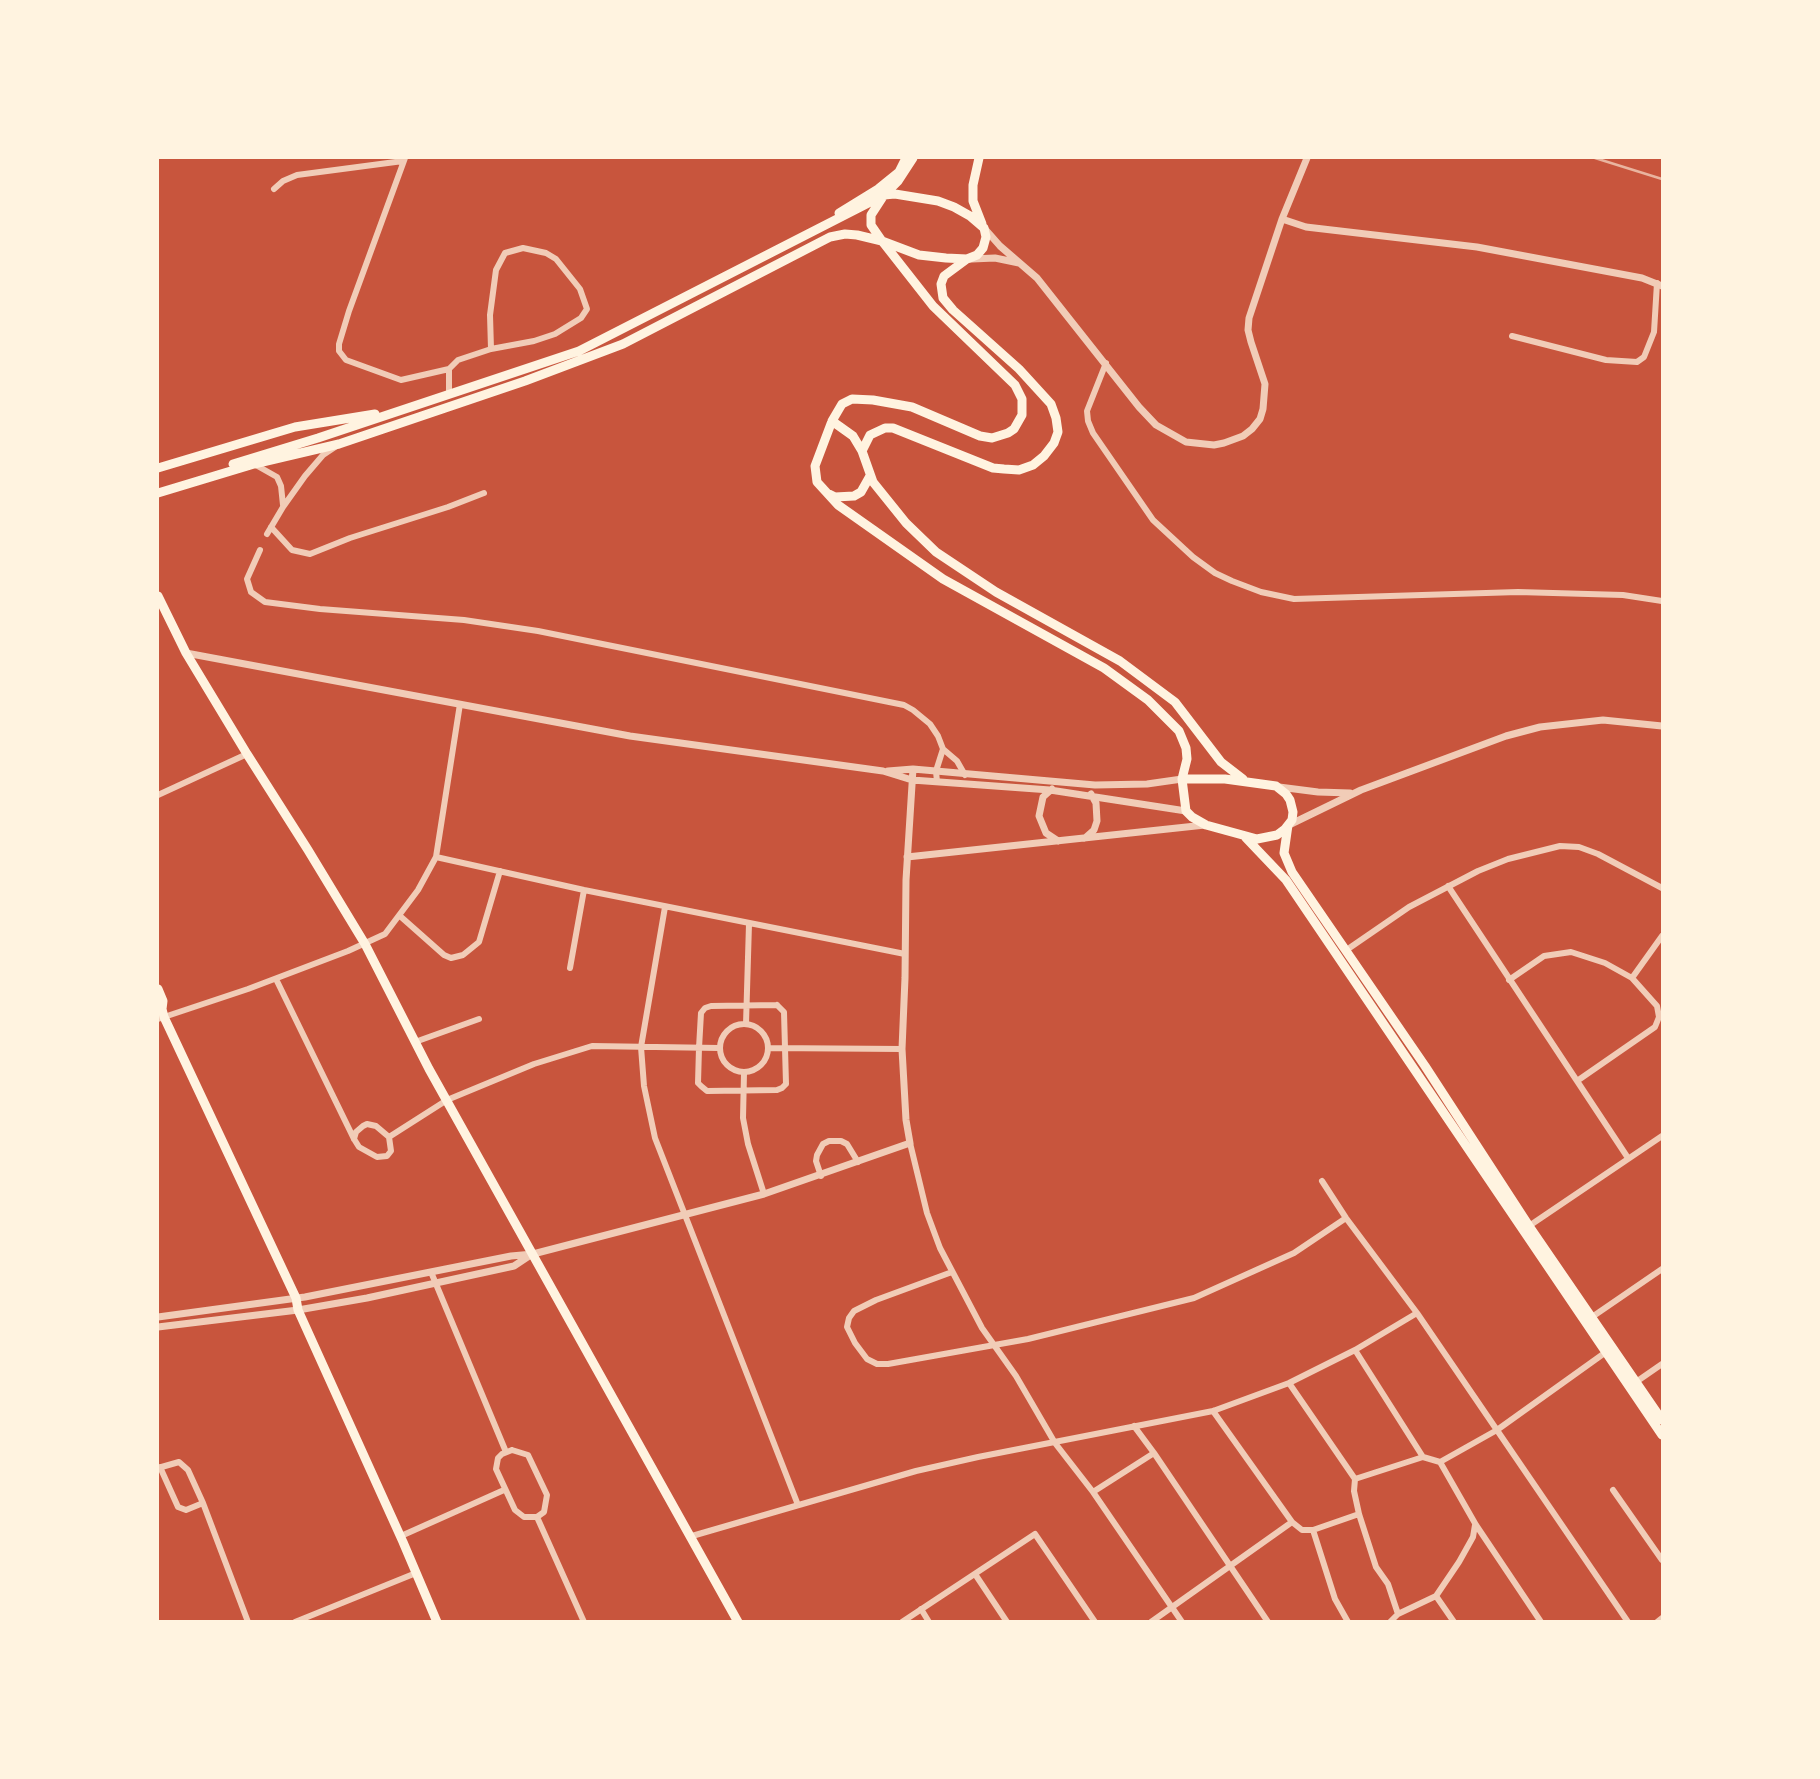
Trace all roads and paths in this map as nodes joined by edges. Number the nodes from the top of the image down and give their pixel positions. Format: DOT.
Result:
graph roads {
  1 [pos="906,158"];
  2 [pos="913,158"];
  3 [pos="979,158"];
  4 [pos="1307,158"];
  5 [pos="404,159"];
  6 [pos="274,189"];
  7 [pos="884,195"];
  8 [pos="1282,219"];
  9 [pos="819,228"];
  10 [pos="984,228"];
  11 [pos="882,241"];
  12 [pos="967,259"];
  13 [pos="1023,265"];
  14 [pos="1660,285"];
  15 [pos="1512,336"];
  16 [pos="491,349"];
  17 [pos="1105,363"];
  18 [pos="449,369"];
  19 [pos="449,393"];
  20 [pos="397,411"];
  21 [pos="832,421"];
  22 [pos="339,444"];
  23 [pos="862,451"];
  24 [pos="254,464"];
  25 [pos="158,468"];
  26 [pos="870,476"];
  27 [pos="158,486"];
  28 [pos="158,492"];
  29 [pos="824,492"];
  30 [pos="484,493"];
  31 [pos="283,507"];
  32 [pos="260,550"];
  33 [pos="158,596"];
  34 [pos="1662,601"];
  35 [pos="186,653"];
  36 [pos="460,704"];
  37 [pos="1662,726"];
  38 [pos="943,749"];
  39 [pos="247,754"];
  40 [pos="913,769"];
  41 [pos="883,771"];
  42 [pos="936,771"];
  43 [pos="965,774"];
  44 [pos="1182,779"];
  45 [pos="912,780"];
  46 [pos="1248,781"];
  47 [pos="937,782"];
  48 [pos="1061,782"];
  49 [pos="1081,783"];
  50 [pos="965,784"];
  51 [pos="1276,786"];
  52 [pos="1050,790"];
  53 [pos="1354,793"];
  54 [pos="158,795"];
  55 [pos="1092,795"];
  56 [pos="1186,811"];
  57 [pos="1206,825"];
  58 [pos="1288,825"];
  59 [pos="1244,837"];
  60 [pos="1080,839"];
  61 [pos="1058,841"];
  62 [pos="436,857"];
  63 [pos="907,857"];
  64 [pos="500,871"];
  65 [pos="1448,886"];
  66 [pos="1662,888"];
  67 [pos="584,890"];
  68 [pos="665,907"];
  69 [pos="400,916"];
  70 [pos="749,924"];
  71 [pos="1662,936"];
  72 [pos="365,944"];
  73 [pos="1345,951"];
  74 [pos="905,954"];
  75 [pos="570,968"];
  76 [pos="1632,978"];
  77 [pos="276,979"];
  78 [pos="1509,979"];
  79 [pos="158,989"];
  80 [pos="746,1005"];
  81 [pos="160,1013"];
  82 [pos="478,1018"];
  83 [pos="746,1024"];
  84 [pos="415,1042"];
  85 [pos="640,1047"];
  86 [pos="699,1048"];
  87 [pos="719,1048"];
  88 [pos="768,1048"];
  89 [pos="785,1048"];
  90 [pos="902,1049"];
  91 [pos="744,1073"];
  92 [pos="1577,1081"];
  93 [pos="744,1090"];
  94 [pos="447,1100"];
  95 [pos="1662,1136"];
  96 [pos="389,1137"];
  97 [pos="354,1139"];
  98 [pos="910,1143"];
  99 [pos="1628,1158"];
  100 [pos="858,1162"];
  101 [pos="821,1176"];
  102 [pos="1322,1181"];
  103 [pos="764,1195"];
  104 [pos="685,1215"];
  105 [pos="1346,1218"];
  106 [pos="1529,1226"];
  107 [pos="533,1254"];
  108 [pos="1662,1269"];
  109 [pos="430,1272"];
  110 [pos="952,1272"];
  111 [pos="435,1284"];
  112 [pos="296,1298"];
  113 [pos="298,1310"];
  114 [pos="1417,1313"];
  115 [pos="158,1317"];
  116 [pos="1592,1317"];
  117 [pos="158,1325"];
  118 [pos="1594,1335"];
  119 [pos="993,1345"];
  120 [pos="1355,1350"];
  121 [pos="1606,1352"];
  122 [pos="1662,1364"];
  123 [pos="1621,1375"];
  124 [pos="1636,1382"];
  125 [pos="1289,1383"];
  126 [pos="1213,1411"];
  127 [pos="1662,1420"];
  128 [pos="1134,1426"];
  129 [pos="1497,1430"];
  130 [pos="1662,1435"];
  131 [pos="1055,1443"];
  132 [pos="506,1452"];
  133 [pos="1154,1453"];
  134 [pos="1423,1457"];
  135 [pos="1440,1462"];
  136 [pos="159,1468"];
  137 [pos="1355,1479"];
  138 [pos="504,1490"];
  139 [pos="1613,1490"];
  140 [pos="1093,1492"];
  141 [pos="203,1503"];
  142 [pos="798,1505"];
  143 [pos="1359,1514"];
  144 [pos="537,1517"];
  145 [pos="1292,1522"];
  146 [pos="1476,1525"];
  147 [pos="1313,1530"];
  148 [pos="401,1536"];
  149 [pos="692,1536"];
  150 [pos="1662,1560"];
  151 [pos="1231,1566"];
  152 [pos="416,1573"];
  153 [pos="975,1574"];
  154 [pos="1436,1596"];
  155 [pos="1172,1607"];
  156 [pos="921,1609"];
  157 [pos="1398,1614"];
  158 [pos="1662,1618"];
  159 [pos="738,1620"];
  160 [pos="248,1622"];
  161 [pos="295,1622"];
  162 [pos="437,1622"];
  163 [pos="584,1622"];
  164 [pos="902,1622"];
  165 [pos="929,1622"];
  166 [pos="1007,1622"];
  167 [pos="1095,1622"];
  168 [pos="1151,1622"];
  169 [pos="1182,1622"];
  170 [pos="1268,1622"];
  171 [pos="1348,1622"];
  172 [pos="1390,1622"];
  173 [pos="1454,1622"];
  174 [pos="1541,1622"];
  175 [pos="1628,1622"];
  176 [pos="1657,1622"];
  1 -- 9 [label="main road"];
  2 -- 7 [label="main road"];
  3 -- 10 [label="main road"];
  4 -- 8 [label="street"];
  5 -- 6 [label="street"];
  5 -- 18 [label="street"];
  7 -- 9 [label="main road"];
  7 -- 10 [label="main road"];
  7 -- 11 [label="main road"];
  8 -- 14 [label="street"];
  8 -- 17 [label="street"];
  9 -- 19 [label="main road"];
  10 -- 12 [label="main road"];
  10 -- 13 [label="street"];
  11 -- 12 [label="main road"];
  11 -- 21 [label="main road"];
  11 -- 22 [label="main road"];
  12 -- 13 [label="street"];
  12 -- 23 [label="main road"];
  13 -- 17 [label="street"];
  14 -- 15 [label="street"];
  16 -- 16 [label="street"];
  16 -- 18 [label="street"];
  17 -- 34 [label="street"];
  18 -- 19 [label="street"];
  19 -- 20 [label="main road"];
  20 -- 25 [label="main road"];
  20 -- 27 [label="main road"];
  21 -- 23 [label="main road"];
  21 -- 29 [label="main road"];
  22 -- 24 [label="main road"];
  22 -- 31 [label="street"];
  23 -- 26 [label="main road"];
  24 -- 28 [label="main road"];
  24 -- 31 [label="street"];
  26 -- 29 [label="main road"];
  26 -- 46 [label="main road"];
  29 -- 44 [label="main road"];
  30 -- 31 [label="street"];
  32 -- 38 [label="street"];
  33 -- 35 [label="main road"];
  35 -- 36 [label="street"];
  35 -- 39 [label="main road"];
  36 -- 41 [label="street"];
  36 -- 62 [label="street"];
  37 -- 53 [label="street"];
  38 -- 42 [label="street"];
  38 -- 43 [label="street"];
  39 -- 54 [label="street"];
  39 -- 72 [label="main road"];
  40 -- 41 [label="street"];
  40 -- 42 [label="street"];
  40 -- 45 [label="street"];
  41 -- 45 [label="street"];
  42 -- 43 [label="street"];
  42 -- 47 [label="street"];
  43 -- 48 [label="street"];
  43 -- 50 [label="street"];
  44 -- 46 [label="main road"];
  44 -- 49 [label="street"];
  44 -- 56 [label="main road"];
  45 -- 47 [label="street"];
  45 -- 63 [label="street"];
  46 -- 51 [label="main road"];
  47 -- 50 [label="street"];
  48 -- 49 [label="street"];
  48 -- 52 [label="street"];
  49 -- 55 [label="street"];
  50 -- 52 [label="street"];
  51 -- 53 [label="street"];
  51 -- 58 [label="main road"];
  52 -- 55 [label="street"];
  52 -- 61 [label="street"];
  53 -- 58 [label="street"];
  55 -- 56 [label="street"];
  55 -- 60 [label="street"];
  56 -- 57 [label="main road"];
  57 -- 59 [label="main road"];
  57 -- 60 [label="street"];
  58 -- 59 [label="main road"];
  58 -- 73 [label="main road"];
  59 -- 118 [label="main road"];
  60 -- 61 [label="street"];
  61 -- 63 [label="street"];
  62 -- 64 [label="street"];
  62 -- 69 [label="street"];
  63 -- 74 [label="street"];
  64 -- 67 [label="street"];
  64 -- 69 [label="street"];
  65 -- 66 [label="street"];
  65 -- 73 [label="street"];
  65 -- 78 [label="street"];
  67 -- 68 [label="street"];
  67 -- 75 [label="street"];
  68 -- 70 [label="street"];
  68 -- 85 [label="street"];
  69 -- 72 [label="street"];
  70 -- 74 [label="street"];
  70 -- 80 [label="street"];
  71 -- 76 [label="street"];
  72 -- 77 [label="street"];
  72 -- 84 [label="main road"];
  73 -- 106 [label="main road"];
  74 -- 90 [label="street"];
  76 -- 78 [label="street"];
  76 -- 92 [label="street"];
  77 -- 81 [label="street"];
  77 -- 97 [label="street"];
  78 -- 92 [label="street"];
  79 -- 81 [label="main road"];
  80 -- 83 [label="street"];
  80 -- 86 [label="street"];
  80 -- 89 [label="street"];
  81 -- 112 [label="main road"];
  82 -- 84 [label="street"];
  83 -- 87 [label="street"];
  83 -- 88 [label="street"];
  84 -- 94 [label="main road"];
  85 -- 86 [label="street"];
  85 -- 94 [label="street"];
  85 -- 104 [label="street"];
  86 -- 87 [label="street"];
  86 -- 93 [label="street"];
  87 -- 91 [label="street"];
  88 -- 89 [label="street"];
  88 -- 91 [label="street"];
  89 -- 90 [label="street"];
  89 -- 93 [label="street"];
  90 -- 98 [label="street"];
  91 -- 93 [label="street"];
  92 -- 99 [label="street"];
  93 -- 103 [label="street"];
  94 -- 96 [label="street"];
  94 -- 107 [label="main road"];
  95 -- 99 [label="street"];
  96 -- 97 [label="street"];
  96 -- 97 [label="street"];
  98 -- 100 [label="street"];
  98 -- 110 [label="street"];
  99 -- 106 [label="street"];
  100 -- 101 [label="street"];
  100 -- 101 [label="street"];
  101 -- 103 [label="street"];
  102 -- 105 [label="street"];
  103 -- 104 [label="street"];
  104 -- 107 [label="street"];
  104 -- 142 [label="street"];
  105 -- 114 [label="street"];
  105 -- 119 [label="street"];
  106 -- 116 [label="main road"];
  107 -- 109 [label="street"];
  107 -- 111 [label="street"];
  107 -- 149 [label="main road"];
  108 -- 116 [label="street"];
  109 -- 111 [label="street"];
  109 -- 112 [label="street"];
  110 -- 119 [label="street"];
  110 -- 119 [label="street"];
  111 -- 113 [label="street"];
  111 -- 132 [label="street"];
  112 -- 113 [label="main road"];
  112 -- 115 [label="street"];
  113 -- 117 [label="street"];
  113 -- 148 [label="main road"];
  114 -- 120 [label="street"];
  114 -- 129 [label="street"];
  116 -- 118 [label="street"];
  116 -- 124 [label="main road"];
  118 -- 121 [label="main road"];
  119 -- 131 [label="street"];
  120 -- 125 [label="street"];
  120 -- 134 [label="street"];
  121 -- 123 [label="main road"];
  121 -- 129 [label="street"];
  122 -- 124 [label="street"];
  123 -- 124 [label="street"];
  123 -- 130 [label="main road"];
  124 -- 127 [label="main road"];
  125 -- 126 [label="street"];
  125 -- 137 [label="street"];
  126 -- 128 [label="street"];
  126 -- 145 [label="street"];
  128 -- 131 [label="street"];
  128 -- 133 [label="street"];
  129 -- 135 [label="street"];
  129 -- 175 [label="street"];
  131 -- 140 [label="street"];
  131 -- 142 [label="street"];
  132 -- 138 [label="street"];
  132 -- 144 [label="street"];
  133 -- 140 [label="street"];
  133 -- 151 [label="street"];
  134 -- 135 [label="street"];
  134 -- 137 [label="street"];
  135 -- 146 [label="street"];
  136 -- 141 [label="street"];
  136 -- 141 [label="street"];
  137 -- 143 [label="street"];
  138 -- 144 [label="street"];
  138 -- 148 [label="street"];
  139 -- 150 [label="street"];
  140 -- 155 [label="street"];
  141 -- 160 [label="street"];
  142 -- 149 [label="street"];
  143 -- 147 [label="street"];
  143 -- 157 [label="street"];
  144 -- 163 [label="street"];
  145 -- 147 [label="street"];
  145 -- 151 [label="street"];
  146 -- 154 [label="street"];
  146 -- 174 [label="street"];
  147 -- 171 [label="street"];
  148 -- 152 [label="main road"];
  149 -- 159 [label="main road"];
  151 -- 155 [label="street"];
  151 -- 170 [label="street"];
  152 -- 161 [label="street"];
  152 -- 162 [label="main road"];
  153 -- 156 [label="street"];
  153 -- 166 [label="street"];
  153 -- 167 [label="street"];
  154 -- 157 [label="street"];
  154 -- 173 [label="street"];
  155 -- 168 [label="street"];
  155 -- 169 [label="street"];
  156 -- 164 [label="street"];
  156 -- 165 [label="street"];
  157 -- 172 [label="street"];
  158 -- 176 [label="street"];
}
